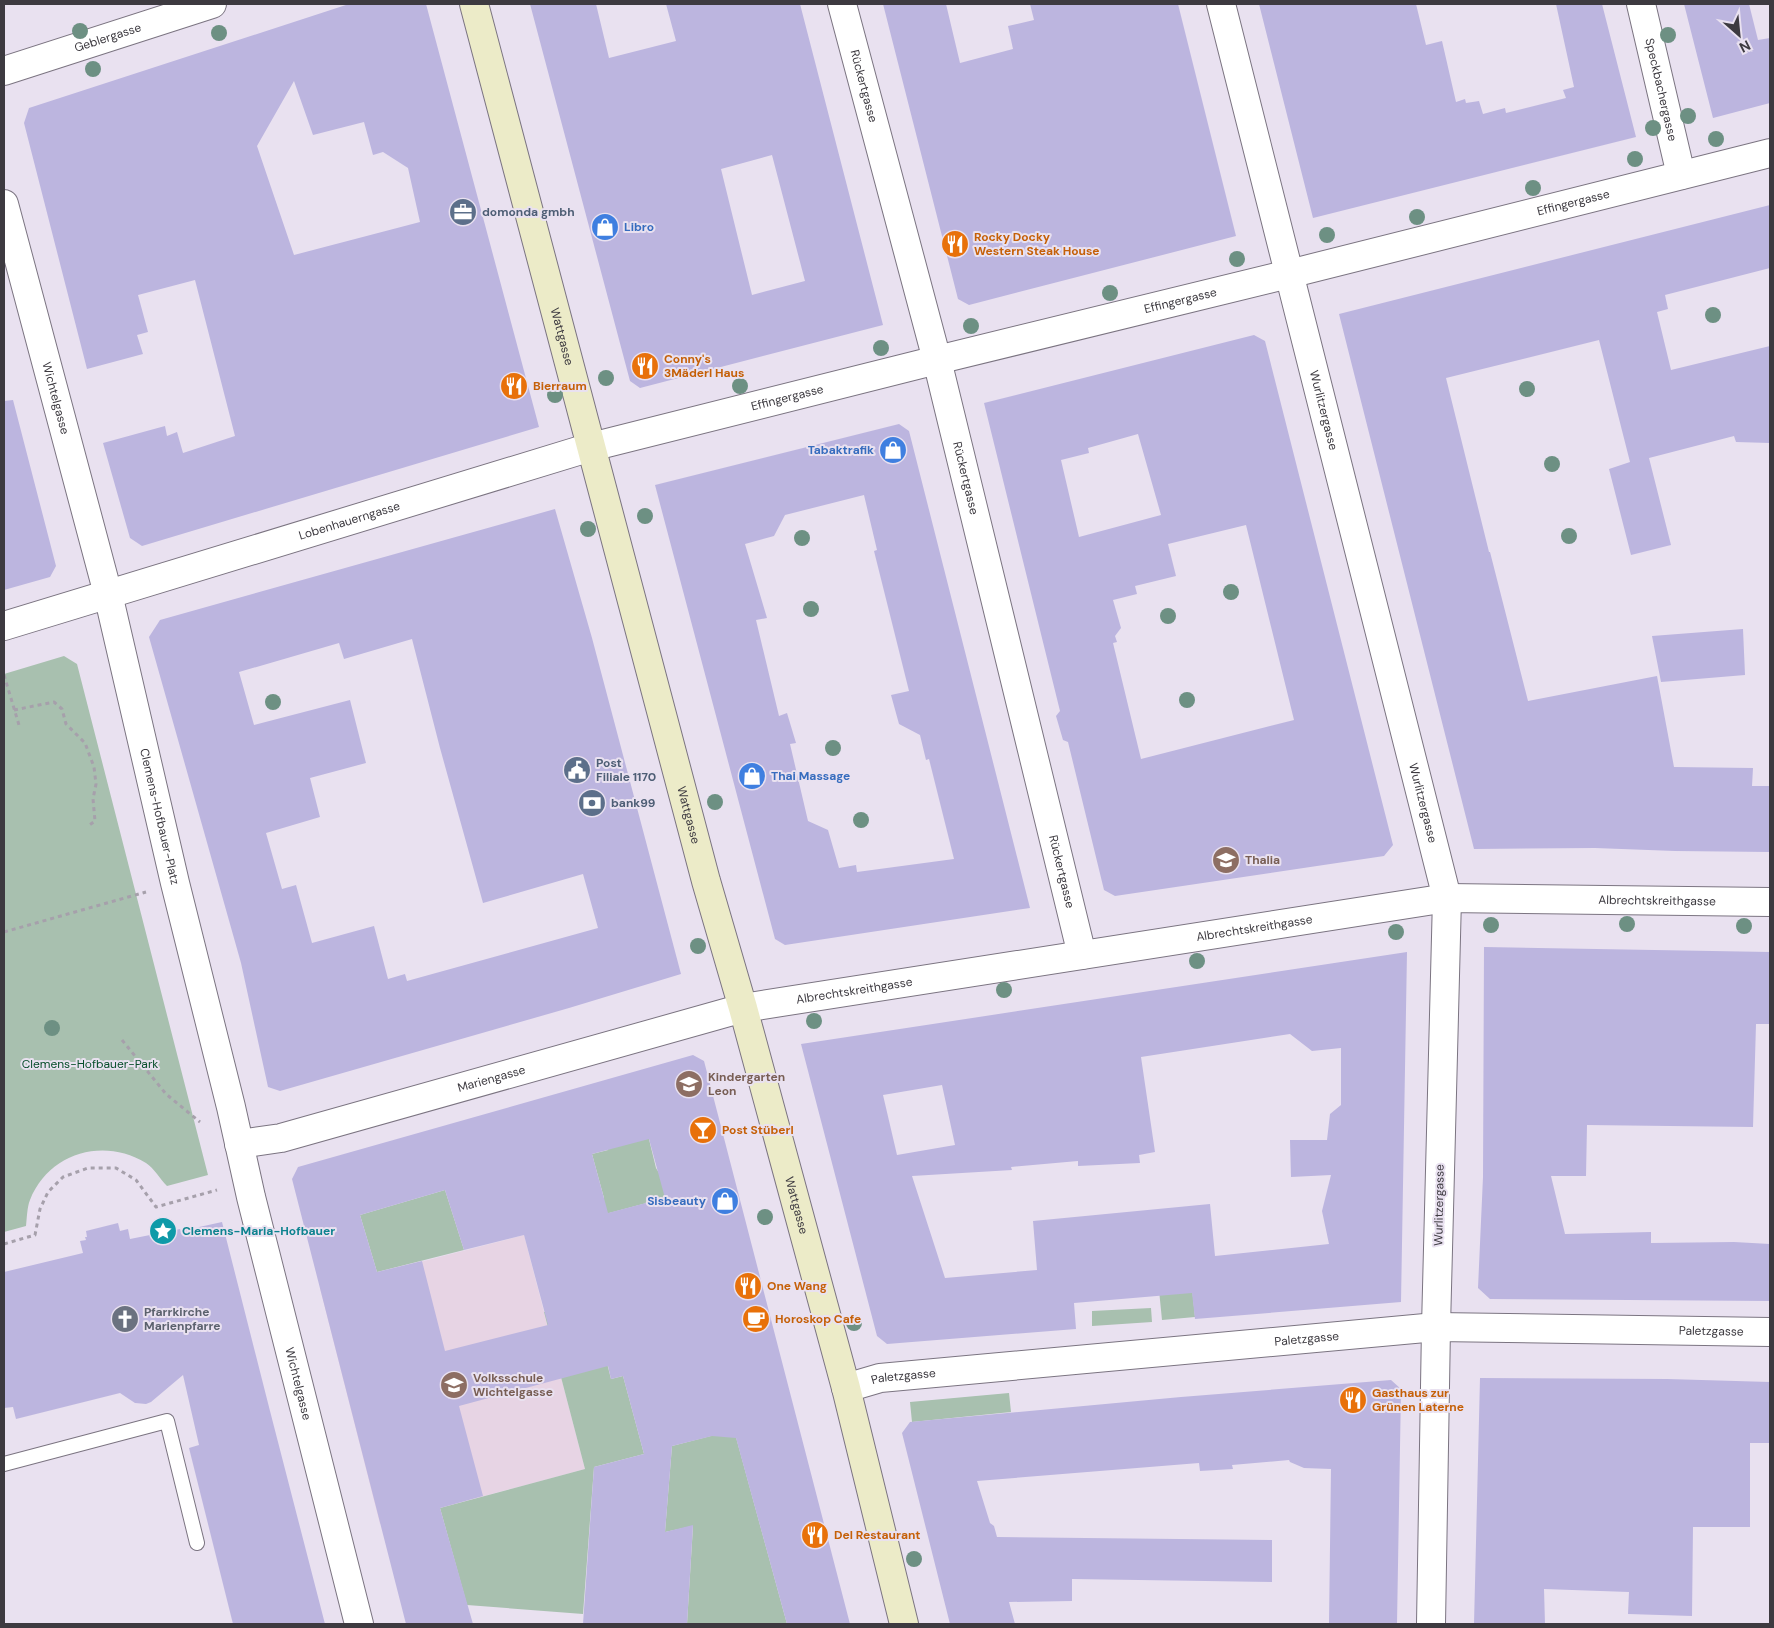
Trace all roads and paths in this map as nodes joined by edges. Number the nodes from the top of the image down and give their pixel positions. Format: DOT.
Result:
graph roads {
  1 [pos="212,4"];
  2 [pos="474,4"];
  3 [pos="842,4"];
  4 [pos="1221,4"];
  5 [pos="1641,4"];
  6 [pos="4,71"];
  7 [pos="1770,153"];
  8 [pos="1681,175"];
  9 [pos="4,204"];
  10 [pos="1289,274"];
  11 [pos="937,360"];
  12 [pos="591,447"];
  13 [pos="108,594"];
  14 [pos="4,626"];
  15 [pos="4,675"];
  16 [pos="14,710"];
  17 [pos="19,725"];
  18 [pos="88,826"];
  19 [pos="175,883"];
  20 [pos="1447,898"];
  21 [pos="1770,902"];
  22 [pos="4,932"];
  23 [pos="1082,955"];
  24 [pos="743,1008"];
  25 [pos="122,1040"];
  26 [pos="239,1144"];
  27 [pos="248,1181"];
  28 [pos="4,1244"];
  29 [pos="1436,1327"];
  30 [pos="1770,1332"];
  31 [pos="846,1388"];
  32 [pos="4,1464"];
  33 [pos="197,1543"];
  34 [pos="359,1624"];
  35 [pos="904,1624"];
  36 [pos="1431,1624"];
  1 -- 6 [label="street, Geblergasse"];
  2 -- 12 [label="main road, Wattgasse"];
  3 -- 11 [label="street, Rückertgasse"];
  4 -- 10 [label="street, Wurlitzergasse"];
  5 -- 8 [label="street, Speckbachergasse"];
  7 -- 8 [label="street, Effingergasse"];
  8 -- 10 [label="street, Effingergasse"];
  9 -- 13 [label="street, Wichtelgasse"];
  10 -- 11 [label="street, Effingergasse"];
  10 -- 20 [label="street, Wurlitzergasse"];
  11 -- 12 [label="street, Effingergasse"];
  11 -- 23 [label="street, Rückertgasse"];
  12 -- 13 [label="street, Lobenhauerngasse"];
  12 -- 24 [label="main road, Wattgasse"];
  13 -- 14 [label="street"];
  13 -- 19 [label="street, Clemens-Hofbauer-Platz"];
  15 -- 16 [label="path"];
  16 -- 17 [label="path"];
  16 -- 18 [label="path"];
  19 -- 22 [label="path"];
  19 -- 26 [label="street, Clemens-Hofbauer-Platz"];
  20 -- 21 [label="street, Albrechtskreithgasse"];
  20 -- 23 [label="street, Albrechtskreithgasse"];
  20 -- 29 [label="street, Wurlitzergasse"];
  23 -- 24 [label="street, Albrechtskreithgasse"];
  24 -- 26 [label="street, Mariengasse"];
  24 -- 31 [label="main road, Wattgasse"];
  25 -- 26 [label="path"];
  26 -- 27 [label="street, Wichtelgasse"];
  27 -- 28 [label="path"];
  27 -- 34 [label="street, Wichtelgasse"];
  29 -- 30 [label="street, Paletzgasse"];
  29 -- 31 [label="street, Paletzgasse"];
  29 -- 36 [label="street, Wurlitzergasse"];
  31 -- 35 [label="main road, Wattgasse"];
  32 -- 33 [label="lane"];
}
